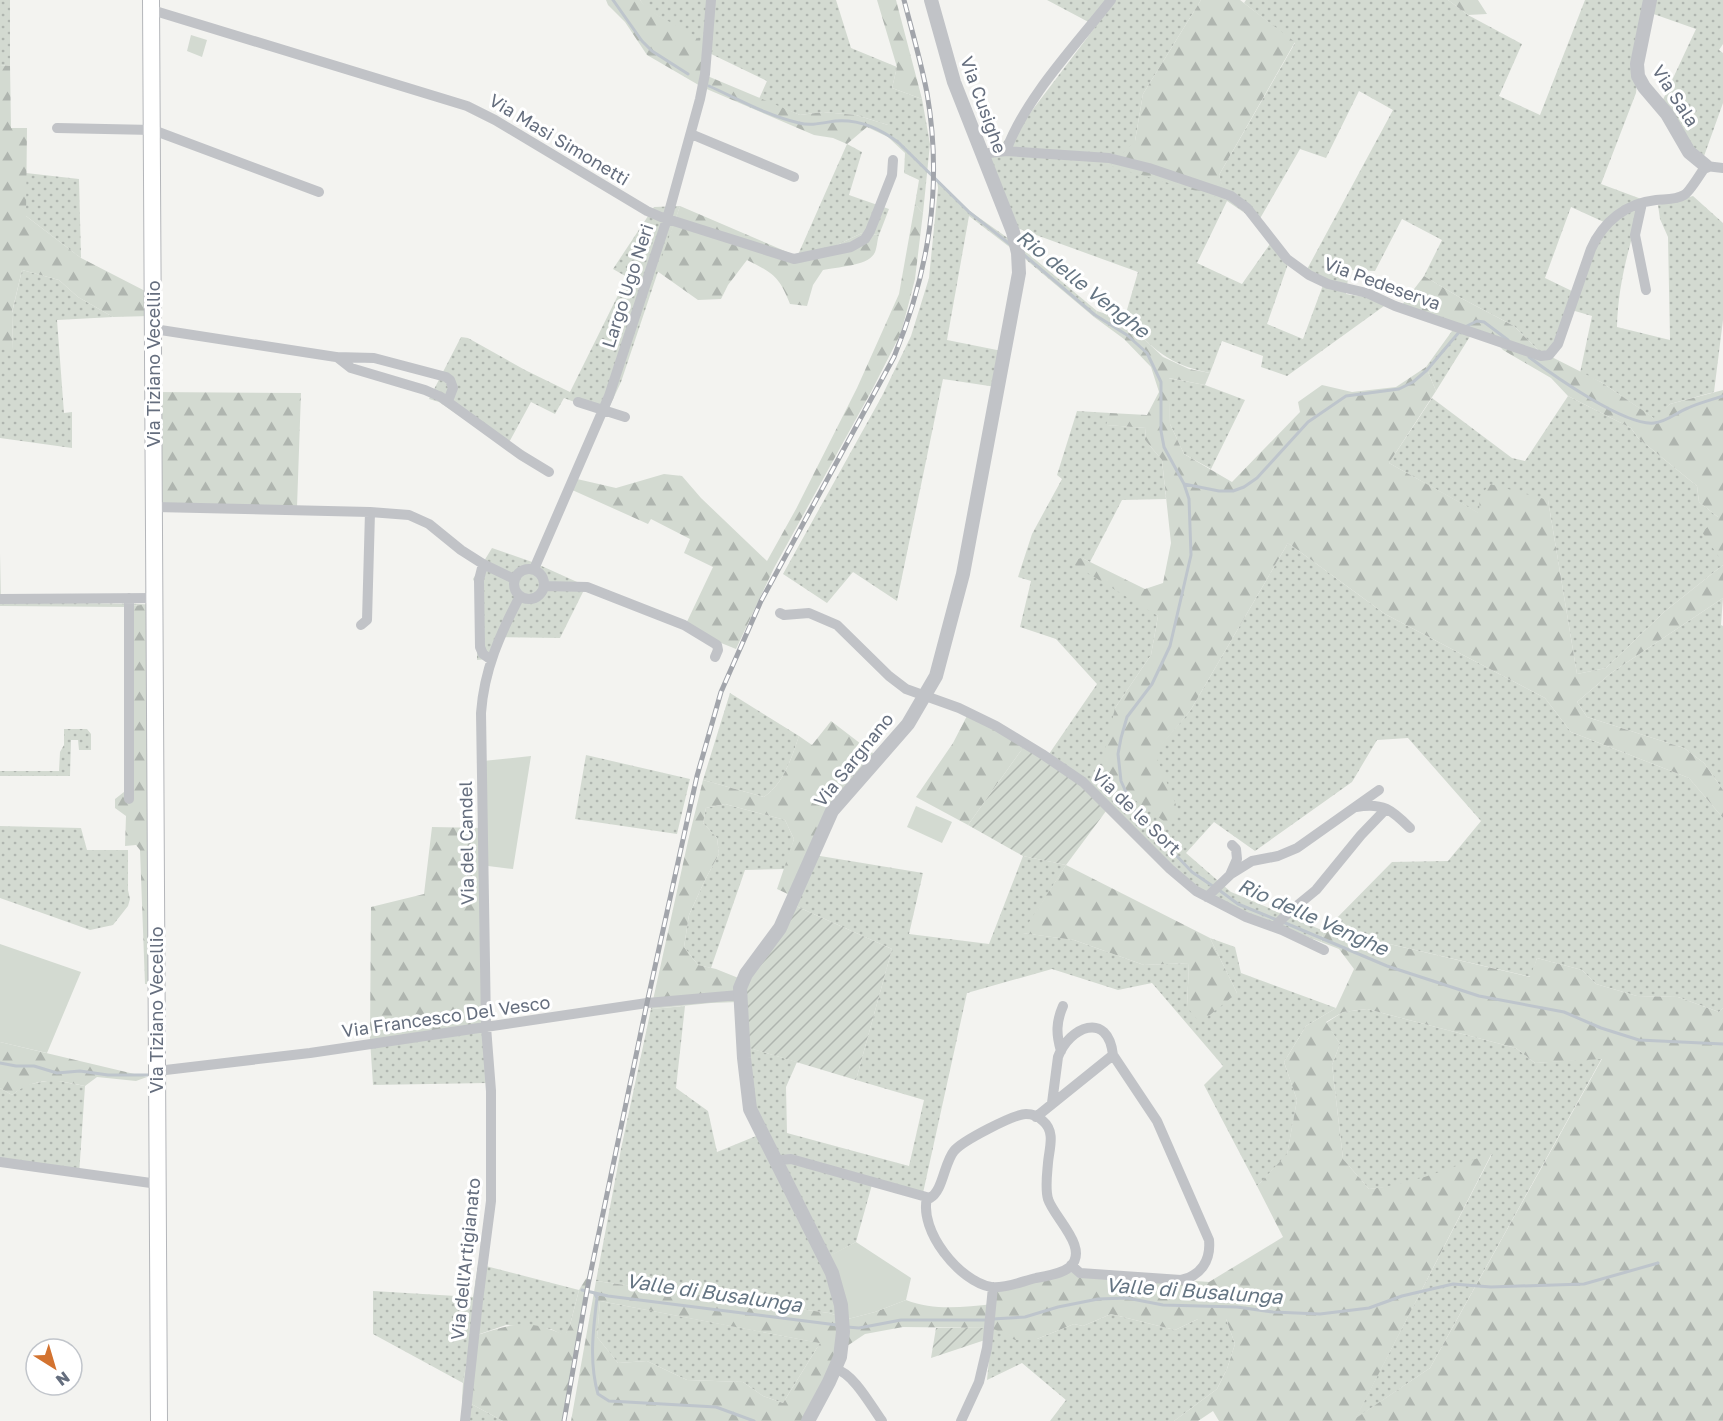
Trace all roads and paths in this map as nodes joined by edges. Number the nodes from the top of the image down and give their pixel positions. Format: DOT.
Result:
graph roads {
  1 [pos="711,0"];
  2 [pos="931,0"];
  3 [pos="1111,0"];
  4 [pos="1650,0"];
  5 [pos="151,5"];
  6 [pos="57,128"];
  7 [pos="153,130"];
  8 [pos="692,134"];
  9 [pos="1006,151"];
  10 [pos="981,154"];
  11 [pos="893,160"];
  12 [pos="1706,166"];
  13 [pos="1723,168"];
  14 [pos="794,177"];
  15 [pos="319,192"];
  16 [pos="1642,203"];
  17 [pos="666,219"];
  18 [pos="1008,219"];
  19 [pos="1646,290"];
  20 [pos="154,329"];
  21 [pos="336,357"];
  22 [pos="448,401"];
  23 [pos="578,402"];
  24 [pos="603,410"];
  25 [pos="625,417"];
  26 [pos="549,472"];
  27 [pos="154,507"];
  28 [pos="370,512"];
  29 [pos="483,564"];
  30 [pos="534,569"];
  31 [pos="356,572"];
  32 [pos="369,572"];
  33 [pos="514,579"];
  34 [pos="544,586"];
  35 [pos="520,596"];
  36 [pos="129,598"];
  37 [pos="155,598"];
  38 [pos="0,599"];
  39 [pos="780,613"];
  40 [pos="361,625"];
  41 [pos="715,657"];
  42 [pos="490,659"];
  43 [pos="925,697"];
  44 [pos="1379,790"];
  45 [pos="129,799"];
  46 [pos="1353,808"];
  47 [pos="1386,809"];
  48 [pos="1410,828"];
  49 [pos="1232,846"];
  50 [pos="1230,875"];
  51 [pos="1210,895"];
  52 [pos="1276,926"];
  53 [pos="1324,950"];
  54 [pos="739,994"];
  55 [pos="1063,1006"];
  56 [pos="486,1027"];
  57 [pos="1061,1051"];
  58 [pos="1113,1055"];
  59 [pos="157,1071"];
  60 [pos="1052,1103"];
  61 [pos="1035,1117"];
  62 [pos="0,1162"];
  63 [pos="777,1163"];
  64 [pos="158,1185"];
  65 [pos="927,1198"];
  66 [pos="1071,1265"];
  67 [pos="993,1287"];
  68 [pos="836,1368"];
  69 [pos="159,1421"];
  70 [pos="465,1421"];
  71 [pos="808,1421"];
  72 [pos="882,1421"];
  73 [pos="961,1421"];
  1 -- 8 [label="street, Largo Ugo Neri"];
  2 -- 10 [label="street, Via Cusighe"];
  3 -- 9 [label="street"];
  4 -- 12 [label="street, Via Sala"];
  5 -- 7 [label="main road, Via Tiziano Vecellio"];
  5 -- 17 [label="street, Via Masi Simonetti"];
  6 -- 7 [label="street"];
  7 -- 15 [label="street"];
  7 -- 20 [label="main road, Via Tiziano Vecellio"];
  8 -- 14 [label="street"];
  8 -- 17 [label="street, Largo Ugo Neri"];
  9 -- 10 [label="street, Via Pedeserva"];
  9 -- 16 [label="street, Via Pedeserva"];
  10 -- 18 [label="street, Via Cusighe"];
  11 -- 17 [label="street, Via Masi Simonetti"];
  12 -- 13 [label="street"];
  12 -- 16 [label="street, Via Pedeserva"];
  16 -- 19 [label="street"];
  17 -- 24 [label="street, Largo Ugo Neri"];
  18 -- 43 [label="street, Via Sargnano"];
  20 -- 21 [label="street"];
  20 -- 27 [label="main road, Via Tiziano Vecellio"];
  21 -- 22 [label="street"];
  21 -- 22 [label="street"];
  22 -- 26 [label="street"];
  23 -- 24 [label="street"];
  24 -- 25 [label="street"];
  24 -- 30 [label="street, Largo Ugo Neri"];
  27 -- 28 [label="street"];
  27 -- 37 [label="main road, Via Tiziano Vecellio"];
  28 -- 29 [label="street"];
  28 -- 32 [label="street"];
  29 -- 33 [label="street"];
  29 -- 42 [label="street"];
  30 -- 33 [label="street"];
  30 -- 34 [label="street"];
  31 -- 32 [label="street"];
  32 -- 40 [label="street"];
  33 -- 35 [label="street"];
  34 -- 35 [label="street"];
  34 -- 41 [label="street"];
  35 -- 42 [label="street, Via del Candel"];
  36 -- 37 [label="street"];
  36 -- 38 [label="street"];
  36 -- 45 [label="street"];
  37 -- 59 [label="main road, Via Tiziano Vecellio"];
  39 -- 43 [label="street, Via de le Sort"];
  42 -- 56 [label="street, Via del Candel"];
  43 -- 51 [label="street, Via de le Sort"];
  43 -- 54 [label="street, Via Sargnano"];
  44 -- 46 [label="street"];
  46 -- 47 [label="street"];
  46 -- 50 [label="street"];
  47 -- 48 [label="street"];
  47 -- 52 [label="street"];
  49 -- 50 [label="street"];
  50 -- 51 [label="street"];
  51 -- 52 [label="street, Via de le Sort"];
  52 -- 53 [label="street, Via de le Sort"];
  54 -- 56 [label="street, Via Francesco Del Vesco"];
  54 -- 63 [label="street, Via Sargnano"];
  55 -- 57 [label="street"];
  56 -- 59 [label="street, Via Francesco Del Vesco"];
  56 -- 70 [label="street, Via dell'Artigianato"];
  57 -- 58 [label="street"];
  57 -- 60 [label="street"];
  58 -- 60 [label="street"];
  58 -- 66 [label="street"];
  59 -- 64 [label="main road, Via Tiziano Vecellio"];
  60 -- 61 [label="street"];
  61 -- 65 [label="street"];
  61 -- 66 [label="street"];
  62 -- 64 [label="street"];
  63 -- 65 [label="street"];
  63 -- 68 [label="street, Via Sargnano"];
  64 -- 69 [label="main road, Via Tiziano Vecellio"];
  65 -- 67 [label="street"];
  66 -- 67 [label="street"];
  67 -- 73 [label="street"];
  68 -- 71 [label="street, Via Sargnano"];
  68 -- 72 [label="street"];
}
